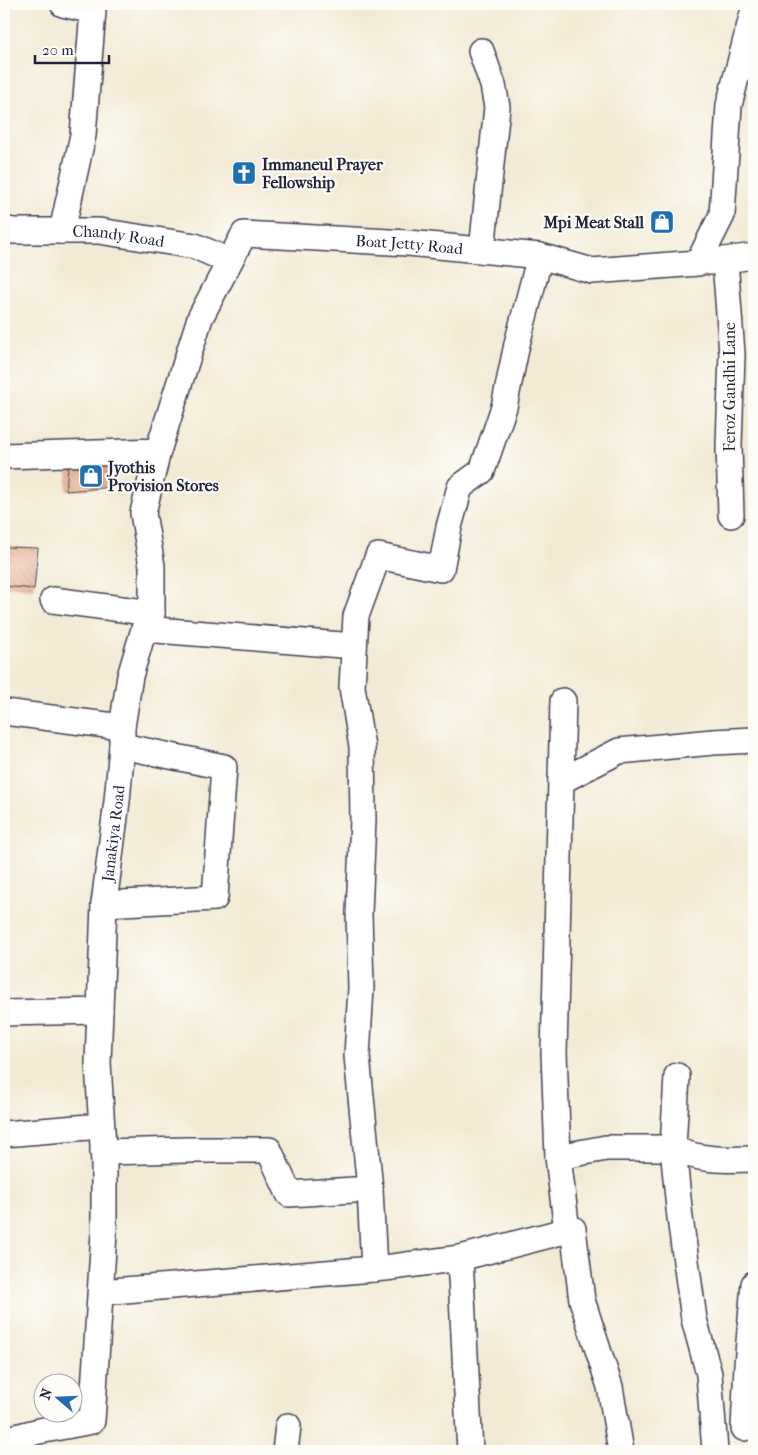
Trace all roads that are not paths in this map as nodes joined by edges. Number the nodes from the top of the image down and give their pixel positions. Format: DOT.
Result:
graph roads {
  1 [pos="63,4"];
  2 [pos="754,9"];
  3 [pos="482,51"];
  4 [pos="4,229"];
  5 [pos="62,231"];
  6 [pos="482,250"];
  7 [pos="540,256"];
  8 [pos="754,256"];
  9 [pos="725,260"];
  10 [pos="229,262"];
  11 [pos="698,263"];
  12 [pos="158,451"];
  13 [pos="4,456"];
  14 [pos="731,514"];
  15 [pos="53,600"];
  16 [pos="148,621"];
  17 [pos="354,646"];
  18 [pos="563,701"];
  19 [pos="4,712"];
  20 [pos="122,737"];
  21 [pos="754,740"];
  22 [pos="561,781"];
  23 [pos="104,904"];
  24 [pos="100,1011"];
  25 [pos="4,1013"];
  26 [pos="677,1076"];
  27 [pos="101,1126"];
  28 [pos="4,1134"];
  29 [pos="673,1148"];
  30 [pos="103,1152"];
  31 [pos="558,1157"];
  32 [pos="754,1159"];
  33 [pos="370,1188"];
  34 [pos="567,1231"];
  35 [pos="460,1258"];
  36 [pos="374,1269"];
  37 [pos="754,1284"];
  38 [pos="101,1292"];
  39 [pos="288,1426"];
  40 [pos="744,1428"];
  41 [pos="4,1440"];
  42 [pos="285,1451"];
  43 [pos="470,1451"];
  44 [pos="621,1451"];
  45 [pos="715,1451"];
  1 -- 5 [label="street"];
  2 -- 11 [label="street"];
  3 -- 6 [label="street"];
  4 -- 5 [label="street, Chandy Road"];
  5 -- 10 [label="street, Chandy Road"];
  6 -- 7 [label="street, Boat Jetty Road"];
  6 -- 10 [label="street, Boat Jetty Road"];
  7 -- 11 [label="street, Boat Jetty Road"];
  7 -- 17 [label="street"];
  8 -- 9 [label="street, Boat Jetty Road"];
  9 -- 11 [label="street, Boat Jetty Road"];
  9 -- 14 [label="street, Feroz Gandhi Lane"];
  10 -- 12 [label="street, Boat Jetty Road"];
  12 -- 13 [label="street"];
  12 -- 16 [label="street, Janakiya Road"];
  15 -- 16 [label="street"];
  16 -- 17 [label="street"];
  16 -- 20 [label="street, Janakiya Road"];
  17 -- 33 [label="street"];
  18 -- 22 [label="street"];
  19 -- 20 [label="street"];
  20 -- 23 [label="street, Janakiya Road"];
  20 -- 23 [label="street"];
  21 -- 22 [label="street"];
  22 -- 31 [label="street"];
  23 -- 24 [label="street, Janakiya Road"];
  24 -- 25 [label="street"];
  24 -- 27 [label="street, Janakiya Road"];
  26 -- 29 [label="street"];
  27 -- 28 [label="street"];
  27 -- 30 [label="street, Janakiya Road"];
  29 -- 31 [label="street"];
  29 -- 32 [label="street"];
  29 -- 45 [label="street"];
  30 -- 33 [label="street"];
  30 -- 38 [label="street, Janakiya Road"];
  31 -- 34 [label="street"];
  33 -- 36 [label="street"];
  34 -- 35 [label="street"];
  34 -- 44 [label="street"];
  35 -- 36 [label="street"];
  35 -- 43 [label="street"];
  36 -- 38 [label="street"];
  37 -- 40 [label="street"];
  38 -- 41 [label="street, Janakiya Road"];
  39 -- 42 [label="street"];
}
